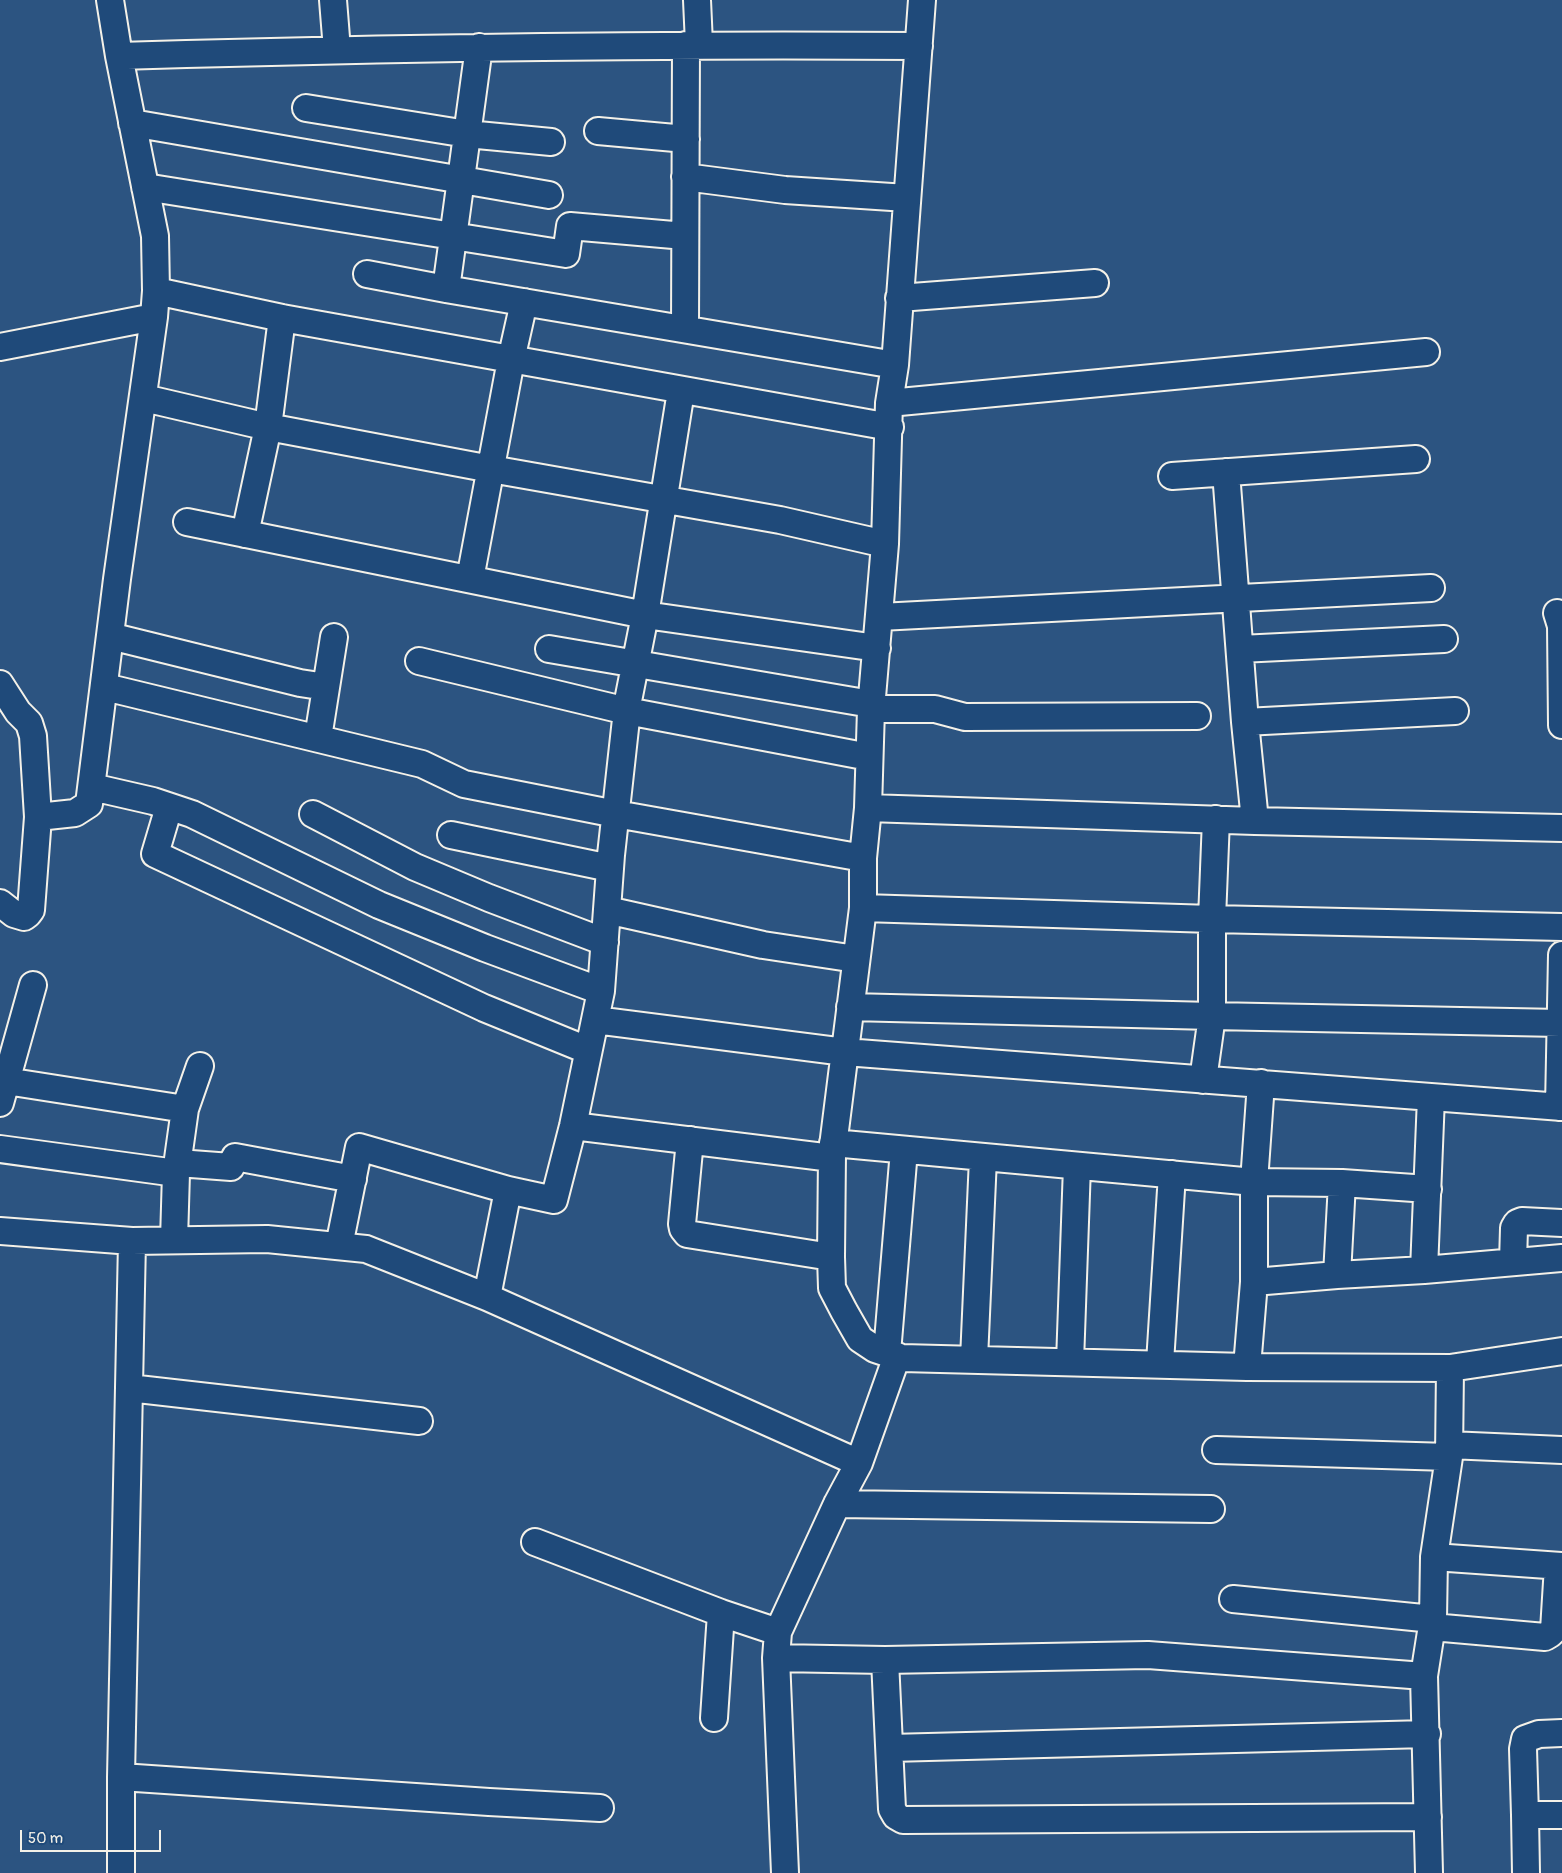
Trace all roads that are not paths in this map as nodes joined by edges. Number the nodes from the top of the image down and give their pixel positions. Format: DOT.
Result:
graph roads {
  1 [pos="110,0"];
  2 [pos="333,0"];
  3 [pos="697,0"];
  4 [pos="922,0"];
  5 [pos="692,45"];
  6 [pos="919,46"];
  7 [pos="479,47"];
  8 [pos="337,50"];
  9 [pos="119,56"];
  10 [pos="306,108"];
  11 [pos="132,123"];
  12 [pos="598,131"];
  13 [pos="467,134"];
  14 [pos="686,139"];
  15 [pos="551,142"];
  16 [pos="685,177"];
  17 [pos="461,180"];
  18 [pos="145,186"];
  19 [pos="549,195"];
  20 [pos="907,198"];
  21 [pos="453,236"];
  22 [pos="685,236"];
  23 [pos="367,274"];
  24 [pos="1095,283"];
  25 [pos="446,289"];
  26 [pos="156,291"];
  27 [pos="899,298"];
  28 [pos="524,302"];
  29 [pos="154,317"];
  30 [pos="282,318"];
  31 [pos="685,329"];
  32 [pos="0,347"];
  33 [pos="1426,352"];
  34 [pos="510,360"];
  35 [pos="895,365"];
  36 [pos="681,391"];
  37 [pos="144,398"];
  38 [pos="889,415"];
  39 [pos="268,427"];
  40 [pos="1416,458"];
  41 [pos="491,469"];
  42 [pos="1226,472"];
  43 [pos="1172,476"];
  44 [pos="664,498"];
  45 [pos="187,522"];
  46 [pos="245,534"];
  47 [pos="885,544"];
  48 [pos="470,579"];
  49 [pos="1431,588"];
  50 [pos="1236,599"];
  51 [pos="645,616"];
  52 [pos="880,617"];
  53 [pos="1560,622"];
  54 [pos="110,636"];
  55 [pos="334,638"];
  56 [pos="1444,639"];
  57 [pos="877,648"];
  58 [pos="549,649"];
  59 [pos="1240,649"];
  60 [pos="419,661"];
  61 [pos="635,664"];
  62 [pos="0,684"];
  63 [pos="326,686"];
  64 [pos="104,687"];
  65 [pos="871,706"];
  66 [pos="627,711"];
  67 [pos="1455,711"];
  68 [pos="1197,716"];
  69 [pos="0,720"];
  70 [pos="29,722"];
  71 [pos="1245,722"];
  72 [pos="1562,725"];
  73 [pos="318,738"];
  74 [pos="869,757"];
  75 [pos="92,787"];
  76 [pos="169,806"];
  77 [pos="868,808"];
  78 [pos="313,814"];
  79 [pos="616,814"];
  80 [pos="38,817"];
  81 [pos="1216,819"];
  82 [pos="1255,821"];
  83 [pos="1562,828"];
  84 [pos="451,836"];
  85 [pos="863,858"];
  86 [pos="610,868"];
  87 [pos="0,903"];
  88 [pos="863,908"];
  89 [pos="607,910"];
  90 [pos="1212,919"];
  91 [pos="1562,927"];
  92 [pos="604,942"];
  93 [pos="1562,956"];
  94 [pos="856,959"];
  95 [pos="34,985"];
  96 [pos="601,991"];
  97 [pos="850,1007"];
  98 [pos="1212,1016"];
  99 [pos="595,1020"];
  100 [pos="11,1024"];
  101 [pos="1561,1031"];
  102 [pos="588,1050"];
  103 [pos="845,1052"];
  104 [pos="200,1066"];
  105 [pos="1204,1080"];
  106 [pos="1261,1083"];
  107 [pos="3,1092"];
  108 [pos="1432,1097"];
  109 [pos="1560,1107"];
  110 [pos="185,1108"];
  111 [pos="573,1126"];
  112 [pos="690,1140"];
  113 [pos="0,1149"];
  114 [pos="904,1150"];
  115 [pos="832,1151"];
  116 [pos="983,1158"];
  117 [pos="1077,1166"];
  118 [pos="177,1168"];
  119 [pos="1172,1174"];
  120 [pos="353,1179"];
  121 [pos="1254,1182"];
  122 [pos="1342,1183"];
  123 [pos="508,1190"];
  124 [pos="1428,1190"];
  125 [pos="1562,1223"];
  126 [pos="0,1230"];
  127 [pos="174,1240"];
  128 [pos="132,1241"];
  129 [pos="340,1246"];
  130 [pos="831,1257"];
  131 [pos="1562,1258"];
  132 [pos="1514,1262"];
  133 [pos="1424,1270"];
  134 [pos="1337,1275"];
  135 [pos="1254,1282"];
  136 [pos="487,1297"];
  137 [pos="1562,1351"];
  138 [pos="892,1355"];
  139 [pos="974,1359"];
  140 [pos="1070,1362"];
  141 [pos="1160,1363"];
  142 [pos="1247,1367"];
  143 [pos="1450,1368"];
  144 [pos="129,1388"];
  145 [pos="419,1421"];
  146 [pos="1216,1450"];
  147 [pos="1562,1450"];
  148 [pos="1449,1451"];
  149 [pos="859,1463"];
  150 [pos="837,1504"];
  151 [pos="1211,1509"];
  152 [pos="535,1542"];
  153 [pos="1434,1557"];
  154 [pos="1560,1566"];
  155 [pos="1233,1599"];
  156 [pos="721,1613"];
  157 [pos="1432,1623"];
  158 [pos="778,1632"];
  159 [pos="776,1658"];
  160 [pos="885,1660"];
  161 [pos="1424,1676"];
  162 [pos="714,1718"];
  163 [pos="1562,1733"];
  164 [pos="1427,1734"];
  165 [pos="890,1748"];
  166 [pos="121,1777"];
  167 [pos="600,1808"];
  168 [pos="1525,1815"];
  169 [pos="1562,1815"];
  170 [pos="1428,1817"];
  171 [pos="122,1873"];
  172 [pos="785,1873"];
  173 [pos="1429,1873"];
  174 [pos="1526,1873"];
  1 -- 9 [label="street"];
  2 -- 8 [label="street"];
  3 -- 5 [label="street"];
  4 -- 6 [label="street"];
  5 -- 6 [label="street"];
  5 -- 7 [label="street"];
  5 -- 14 [label="street"];
  6 -- 20 [label="street"];
  7 -- 8 [label="street"];
  7 -- 13 [label="street"];
  8 -- 9 [label="street"];
  9 -- 11 [label="street"];
  10 -- 13 [label="street"];
  11 -- 17 [label="street"];
  11 -- 18 [label="street"];
  12 -- 14 [label="street"];
  13 -- 15 [label="street"];
  13 -- 17 [label="street"];
  14 -- 16 [label="street"];
  16 -- 20 [label="street"];
  16 -- 22 [label="street"];
  17 -- 19 [label="street"];
  17 -- 21 [label="street"];
  18 -- 21 [label="street"];
  18 -- 26 [label="street"];
  20 -- 27 [label="street"];
  21 -- 22 [label="street"];
  21 -- 25 [label="street"];
  22 -- 31 [label="street"];
  23 -- 25 [label="street"];
  24 -- 27 [label="street"];
  25 -- 28 [label="street"];
  26 -- 29 [label="street"];
  26 -- 30 [label="street"];
  27 -- 35 [label="street"];
  28 -- 31 [label="street"];
  28 -- 34 [label="street"];
  29 -- 32 [label="street"];
  29 -- 37 [label="street"];
  30 -- 34 [label="street"];
  30 -- 39 [label="street"];
  31 -- 35 [label="street"];
  33 -- 38 [label="street"];
  34 -- 36 [label="street"];
  34 -- 41 [label="street"];
  35 -- 38 [label="street"];
  36 -- 38 [label="street"];
  36 -- 44 [label="street"];
  37 -- 39 [label="street"];
  37 -- 54 [label="street"];
  38 -- 47 [label="street"];
  39 -- 41 [label="street"];
  39 -- 46 [label="street"];
  40 -- 42 [label="street"];
  41 -- 44 [label="street"];
  41 -- 48 [label="street"];
  42 -- 43 [label="street"];
  42 -- 50 [label="street"];
  44 -- 47 [label="street"];
  44 -- 51 [label="street"];
  45 -- 46 [label="street"];
  46 -- 48 [label="street"];
  47 -- 52 [label="street"];
  48 -- 51 [label="street"];
  49 -- 50 [label="street"];
  50 -- 52 [label="street"];
  50 -- 59 [label="street"];
  51 -- 57 [label="street"];
  51 -- 61 [label="street"];
  52 -- 57 [label="street"];
  53 -- 72 [label="street"];
  54 -- 63 [label="street"];
  54 -- 64 [label="street"];
  55 -- 63 [label="street"];
  56 -- 59 [label="street"];
  57 -- 65 [label="street"];
  58 -- 61 [label="street"];
  59 -- 71 [label="street"];
  60 -- 66 [label="street"];
  61 -- 65 [label="street"];
  61 -- 66 [label="street"];
  62 -- 70 [label="street"];
  63 -- 73 [label="street"];
  64 -- 73 [label="street"];
  64 -- 75 [label="street"];
  65 -- 68 [label="street"];
  65 -- 74 [label="street"];
  66 -- 74 [label="street"];
  66 -- 79 [label="street"];
  67 -- 71 [label="street"];
  69 -- 70 [label="street"];
  70 -- 80 [label="street"];
  71 -- 82 [label="street"];
  73 -- 79 [label="street"];
  74 -- 77 [label="street"];
  75 -- 76 [label="street"];
  75 -- 80 [label="street"];
  76 -- 96 [label="street"];
  76 -- 102 [label="street"];
  77 -- 81 [label="street"];
  77 -- 85 [label="street"];
  78 -- 92 [label="street"];
  79 -- 85 [label="street"];
  79 -- 86 [label="street"];
  80 -- 87 [label="street"];
  81 -- 82 [label="street"];
  81 -- 90 [label="street"];
  82 -- 83 [label="street"];
  84 -- 86 [label="street"];
  85 -- 88 [label="street"];
  86 -- 89 [label="street"];
  88 -- 90 [label="street"];
  88 -- 94 [label="street"];
  89 -- 92 [label="street"];
  89 -- 94 [label="street"];
  90 -- 91 [label="street"];
  90 -- 98 [label="street"];
  92 -- 96 [label="street"];
  93 -- 101 [label="street"];
  94 -- 97 [label="street"];
  95 -- 100 [label="street"];
  96 -- 99 [label="street"];
  97 -- 98 [label="street"];
  97 -- 103 [label="street"];
  98 -- 101 [label="street"];
  98 -- 105 [label="street"];
  99 -- 102 [label="street"];
  99 -- 103 [label="street"];
  100 -- 107 [label="street"];
  101 -- 109 [label="street"];
  102 -- 111 [label="street"];
  103 -- 105 [label="street"];
  103 -- 115 [label="street"];
  104 -- 110 [label="street"];
  105 -- 106 [label="street"];
  106 -- 108 [label="street"];
  106 -- 121 [label="street"];
  107 -- 110 [label="street"];
  108 -- 109 [label="street"];
  108 -- 124 [label="street"];
  110 -- 118 [label="street"];
  111 -- 112 [label="street"];
  111 -- 123 [label="street"];
  112 -- 115 [label="street"];
  112 -- 130 [label="street"];
  113 -- 118 [label="street"];
  114 -- 115 [label="street"];
  114 -- 116 [label="street"];
  114 -- 138 [label="street"];
  115 -- 130 [label="street"];
  116 -- 117 [label="street"];
  116 -- 139 [label="street"];
  117 -- 119 [label="street"];
  117 -- 140 [label="street"];
  118 -- 120 [label="street"];
  118 -- 127 [label="street"];
  119 -- 121 [label="street"];
  119 -- 141 [label="street"];
  120 -- 123 [label="street"];
  120 -- 129 [label="street"];
  121 -- 122 [label="street"];
  121 -- 135 [label="street"];
  122 -- 124 [label="street"];
  122 -- 134 [label="street"];
  123 -- 136 [label="street"];
  124 -- 133 [label="street"];
  125 -- 132 [label="street"];
  126 -- 128 [label="street"];
  127 -- 128 [label="street"];
  127 -- 129 [label="street"];
  128 -- 144 [label="street"];
  129 -- 136 [label="street"];
  130 -- 138 [label="street"];
  131 -- 132 [label="street"];
  132 -- 133 [label="street"];
  133 -- 134 [label="street"];
  134 -- 135 [label="street"];
  135 -- 142 [label="street"];
  136 -- 149 [label="street"];
  137 -- 143 [label="street"];
  138 -- 139 [label="street"];
  138 -- 149 [label="street"];
  139 -- 140 [label="street"];
  140 -- 141 [label="street"];
  141 -- 142 [label="street"];
  142 -- 143 [label="street"];
  143 -- 148 [label="street"];
  144 -- 145 [label="street"];
  144 -- 166 [label="street"];
  146 -- 148 [label="street"];
  147 -- 148 [label="street"];
  148 -- 153 [label="street"];
  149 -- 150 [label="street"];
  150 -- 151 [label="street"];
  150 -- 158 [label="street"];
  152 -- 156 [label="street"];
  153 -- 154 [label="street"];
  153 -- 157 [label="street"];
  154 -- 157 [label="street"];
  155 -- 157 [label="street"];
  156 -- 158 [label="street"];
  156 -- 162 [label="street"];
  157 -- 161 [label="street"];
  158 -- 159 [label="street"];
  159 -- 160 [label="street"];
  159 -- 172 [label="street"];
  160 -- 161 [label="street"];
  160 -- 165 [label="street"];
  161 -- 164 [label="street"];
  163 -- 168 [label="street"];
  164 -- 165 [label="street"];
  164 -- 170 [label="street"];
  165 -- 170 [label="street"];
  166 -- 167 [label="street"];
  166 -- 171 [label="street"];
  168 -- 169 [label="street"];
  168 -- 174 [label="street"];
  170 -- 173 [label="street"];
}
